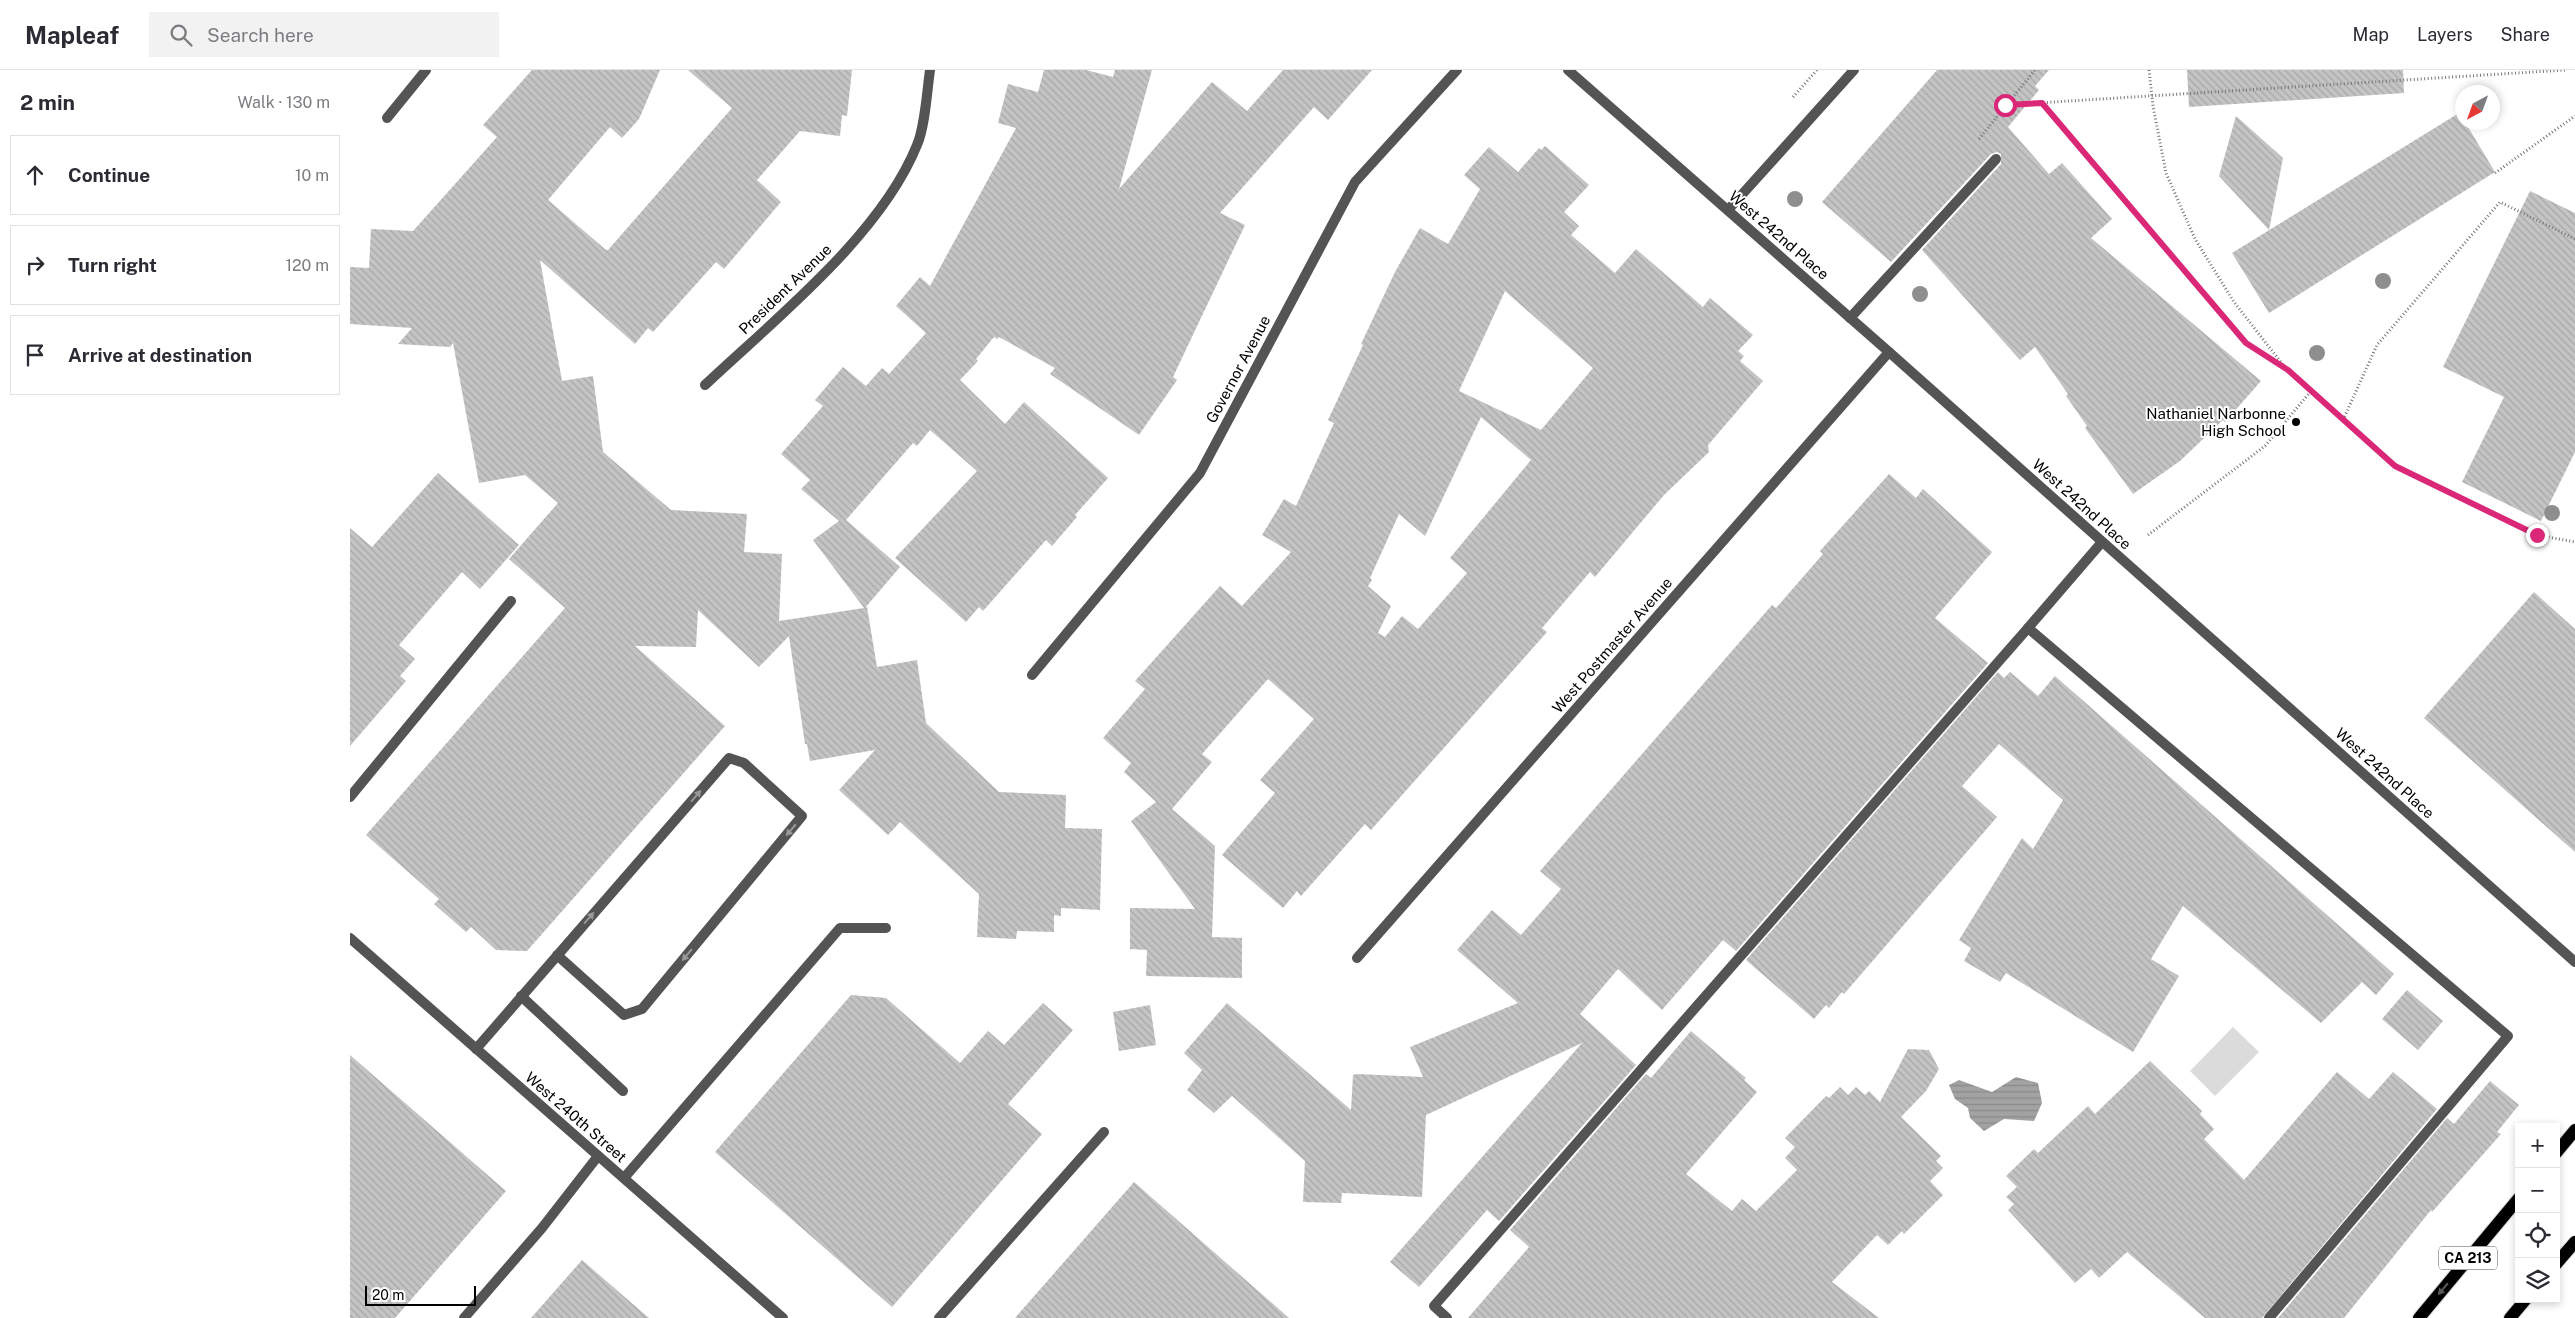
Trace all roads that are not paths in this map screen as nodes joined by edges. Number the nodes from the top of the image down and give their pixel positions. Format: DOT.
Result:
graph roads {
  1 [pos="426,70"];
  2 [pos="930,70"];
  3 [pos="1457,70"];
  4 [pos="1568,70"];
  5 [pos="1854,70"];
  6 [pos="388,118"];
  7 [pos="1996,159"];
  8 [pos="1728,210"];
  9 [pos="1850,318"];
  10 [pos="1889,352"];
  11 [pos="705,385"];
  12 [pos="2102,542"];
  13 [pos="511,601"];
  14 [pos="2028,628"];
  15 [pos="1032,675"];
  16 [pos="350,797"];
  17 [pos="886,928"];
  18 [pos="350,938"];
  19 [pos="557,955"];
  20 [pos="1357,958"];
  21 [pos="2575,962"];
  22 [pos="522,996"];
  23 [pos="476,1049"];
  24 [pos="623,1091"];
  25 [pos="2575,1130"];
  26 [pos="1104,1132"];
  27 [pos="2560,1148"];
  28 [pos="598,1156"];
  29 [pos="624,1178"];
  30 [pos="2515,1203"];
  31 [pos="2575,1242"];
  32 [pos="2560,1259"];
  33 [pos="2523,1303"];
  34 [pos="464,1318"];
  35 [pos="783,1318"];
  36 [pos="939,1318"];
  37 [pos="1446,1318"];
  38 [pos="2269,1318"];
  39 [pos="2418,1318"];
  40 [pos="2510,1318"];
  1 -- 6 [label="street"];
  2 -- 11 [label="street, President Avenue"];
  3 -- 15 [label="street, Governor Avenue"];
  4 -- 8 [label="street, West 242nd Place"];
  5 -- 8 [label="street"];
  7 -- 9 [label="street"];
  8 -- 9 [label="street, West 242nd Place"];
  9 -- 10 [label="street, West 242nd Place"];
  10 -- 12 [label="street, West 242nd Place"];
  10 -- 20 [label="street, West Postmaster Avenue"];
  12 -- 14 [label="street"];
  12 -- 21 [label="street, West 242nd Place"];
  13 -- 16 [label="street"];
  14 -- 37 [label="street"];
  14 -- 38 [label="street"];
  17 -- 29 [label="street"];
  18 -- 23 [label="street, West 240th Street"];
  19 -- 19 [label="street, one-way"];
  19 -- 22 [label="street"];
  22 -- 23 [label="street"];
  22 -- 24 [label="street"];
  23 -- 28 [label="street, West 240th Street"];
  25 -- 27 [label="main road"];
  26 -- 36 [label="street"];
  28 -- 29 [label="street, West 240th Street"];
  28 -- 34 [label="street"];
  29 -- 35 [label="street, West 240th Street"];
  30 -- 39 [label="main road, CA 213, one-way"];
  31 -- 32 [label="main road"];
  33 -- 40 [label="main road"];
}
